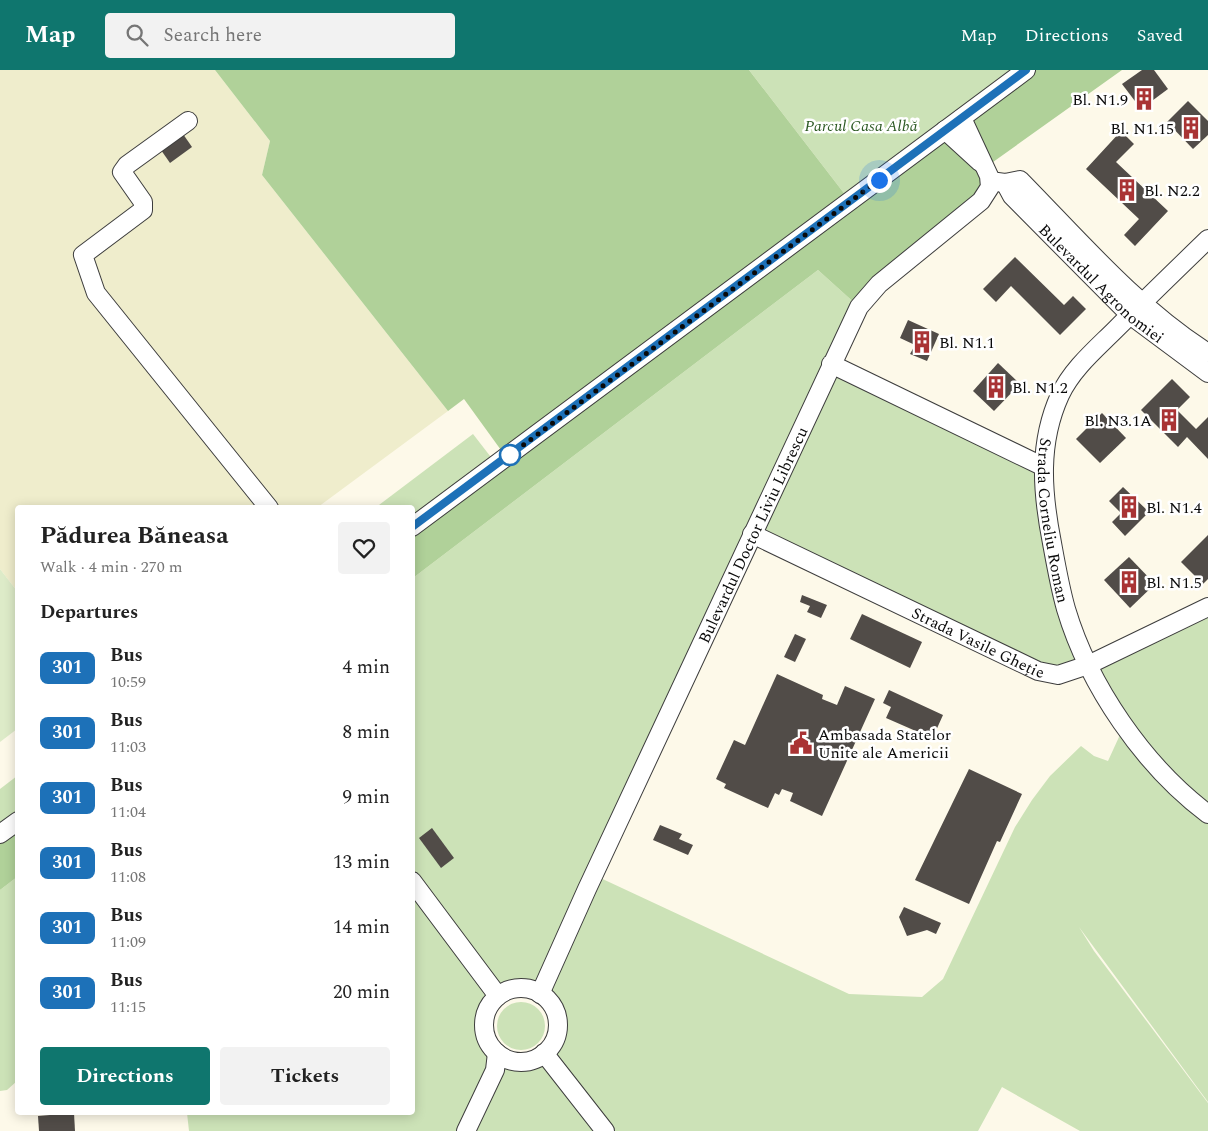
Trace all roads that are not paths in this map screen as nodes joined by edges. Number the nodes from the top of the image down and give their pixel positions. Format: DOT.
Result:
graph roads {
  1 [pos="1026,70"];
  2 [pos="962,118"];
  3 [pos="188,121"];
  4 [pos="945,130"];
  5 [pos="994,177"];
  6 [pos="1208,239"];
  7 [pos="1136,309"];
  8 [pos="1208,353"];
  9 [pos="831,364"];
  10 [pos="1208,373"];
  11 [pos="1042,466"];
  12 [pos="267,505"];
  13 [pos="415,525"];
  14 [pos="752,534"];
  15 [pos="1208,608"];
  16 [pos="1088,665"];
  17 [pos="1208,814"];
  18 [pos="15,823"];
  19 [pos="0,834"];
  20 [pos="415,885"];
  21 [pos="540,994"];
  22 [pos="498,996"];
  23 [pos="497,1053"];
  24 [pos="544,1053"];
  25 [pos="516,1062"];
  26 [pos="466,1131"];
  27 [pos="478,1131"];
  28 [pos="605,1131"];
  1 -- 2 [label="street"];
  2 -- 4 [label="street"];
  2 -- 5 [label="street"];
  3 -- 12 [label="street"];
  4 -- 5 [label="street"];
  4 -- 13 [label="street"];
  5 -- 7 [label="street, Bulevardul Agronomiei"];
  5 -- 9 [label="street, Bulevardul Doctor Liviu Librescu"];
  6 -- 7 [label="street, Strada Corneliu Roman"];
  7 -- 8 [label="street, Bulevardul Agronomiei"];
  7 -- 10 [label="street, Bulevardul Agronomiei"];
  7 -- 11 [label="street, Strada Corneliu Roman"];
  9 -- 11 [label="street"];
  9 -- 14 [label="street, Bulevardul Doctor Liviu Librescu"];
  11 -- 16 [label="street, Strada Corneliu Roman"];
  14 -- 16 [label="street, Strada Vasile Gheție"];
  14 -- 21 [label="street, Bulevardul Doctor Liviu Librescu"];
  15 -- 16 [label="street, Strada Vasile Gheție"];
  16 -- 17 [label="street, Strada Corneliu Roman"];
  18 -- 19 [label="street"];
  20 -- 22 [label="street"];
  21 -- 22 [label="street"];
  21 -- 24 [label="street"];
  22 -- 23 [label="street"];
  23 -- 25 [label="street"];
  23 -- 26 [label="street"];
  24 -- 25 [label="street"];
  24 -- 28 [label="street"];
  25 -- 27 [label="street"];
}
